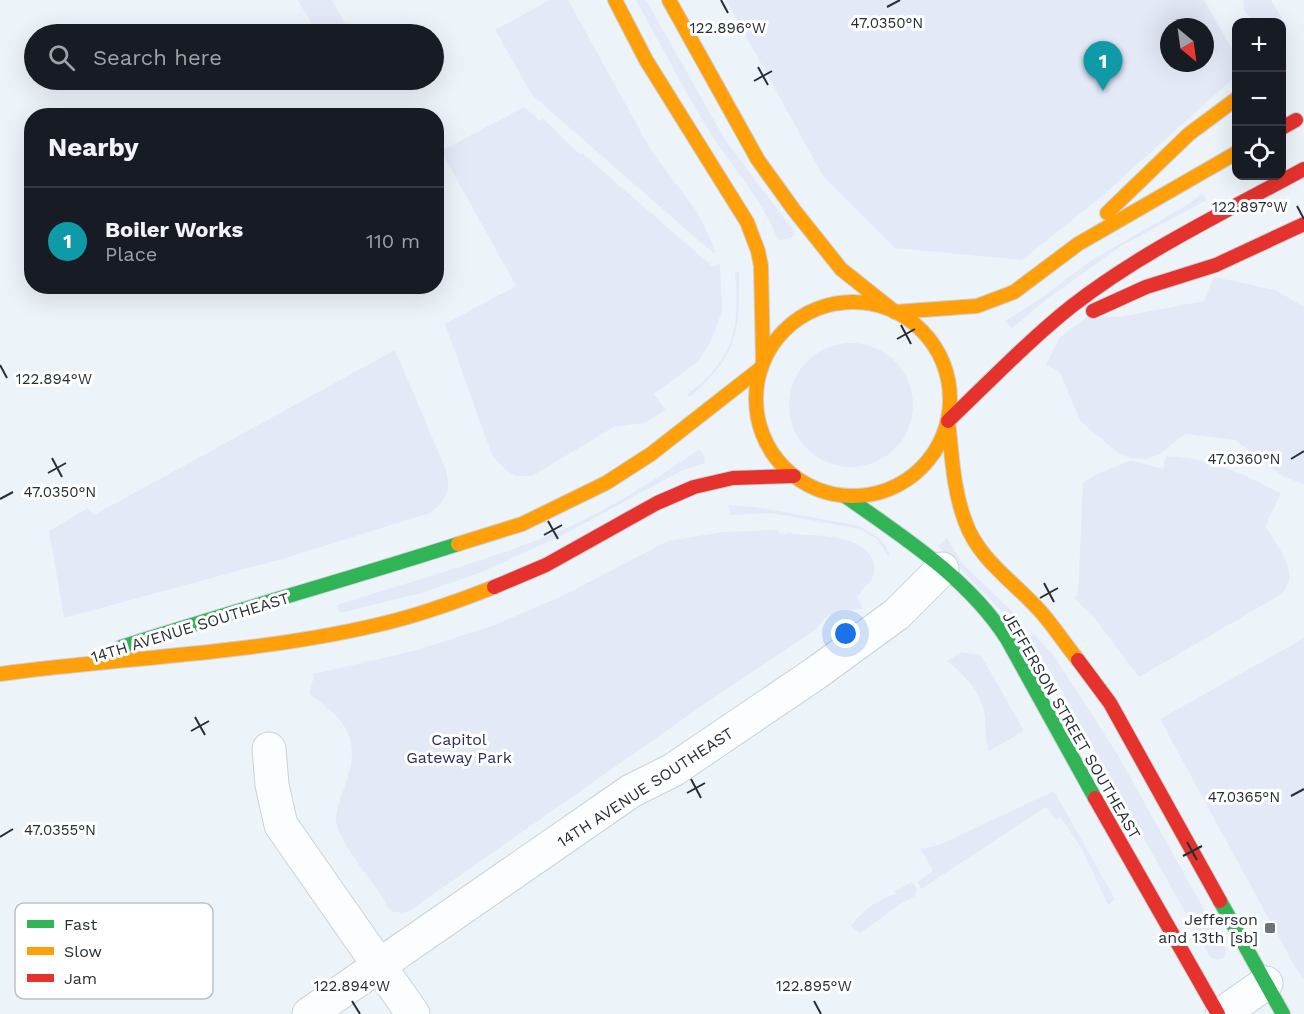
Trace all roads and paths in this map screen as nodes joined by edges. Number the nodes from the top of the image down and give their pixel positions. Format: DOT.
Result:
graph roads {
  1 [pos="615,0"];
  2 [pos="669,0"];
  3 [pos="1232,102"];
  4 [pos="1296,120"];
  5 [pos="1285,126"];
  6 [pos="1232,155"];
  7 [pos="1304,169"];
  8 [pos="1304,224"];
  9 [pos="1048,267"];
  10 [pos="895,312"];
  11 [pos="1044,332"];
  12 [pos="762,364"];
  13 [pos="948,421"];
  14 [pos="794,476"];
  15 [pos="845,496"];
  16 [pos="942,569"];
  17 [pos="66,665"];
  18 [pos="0,674"];
  19 [pos="269,749"];
  20 [pos="379,965"];
  21 [pos="1266,983"];
  22 [pos="309,1014"];
  23 [pos="413,1014"];
  24 [pos="1220,1014"];
  25 [pos="1283,1014"];
  1 -- 12 [label="main road"];
  2 -- 10 [label="main road"];
  3 -- 9 [label="main road"];
  4 -- 5 [label="main road"];
  6 -- 9 [label="main road"];
  7 -- 11 [label="main road"];
  8 -- 11 [label="main road"];
  9 -- 10 [label="main road"];
  10 -- 12 [label="main road"];
  10 -- 13 [label="main road"];
  11 -- 13 [label="main road"];
  12 -- 14 [label="main road"];
  12 -- 17 [label="main road, 14TH AVENUE SOUTHEAST"];
  13 -- 15 [label="main road"];
  13 -- 21 [label="main road, JEFFERSON STREET SOUTHEAST"];
  14 -- 15 [label="main road"];
  14 -- 17 [label="main road, 14TH AVENUE SOUTHEAST"];
  15 -- 16 [label="main road, JEFFERSON STREET SOUTHEAST"];
  16 -- 20 [label="street, 14TH AVENUE SOUTHEAST"];
  16 -- 24 [label="main road, JEFFERSON STREET SOUTHEAST"];
  17 -- 18 [label="main road, 14TH AVENUE SOUTHEAST"];
  19 -- 20 [label="street"];
  20 -- 22 [label="street, 14TH AVENUE SOUTHEAST"];
  20 -- 23 [label="street"];
  21 -- 24 [label="street"];
  21 -- 25 [label="main road, JEFFERSON STREET SOUTHEAST"];
}
